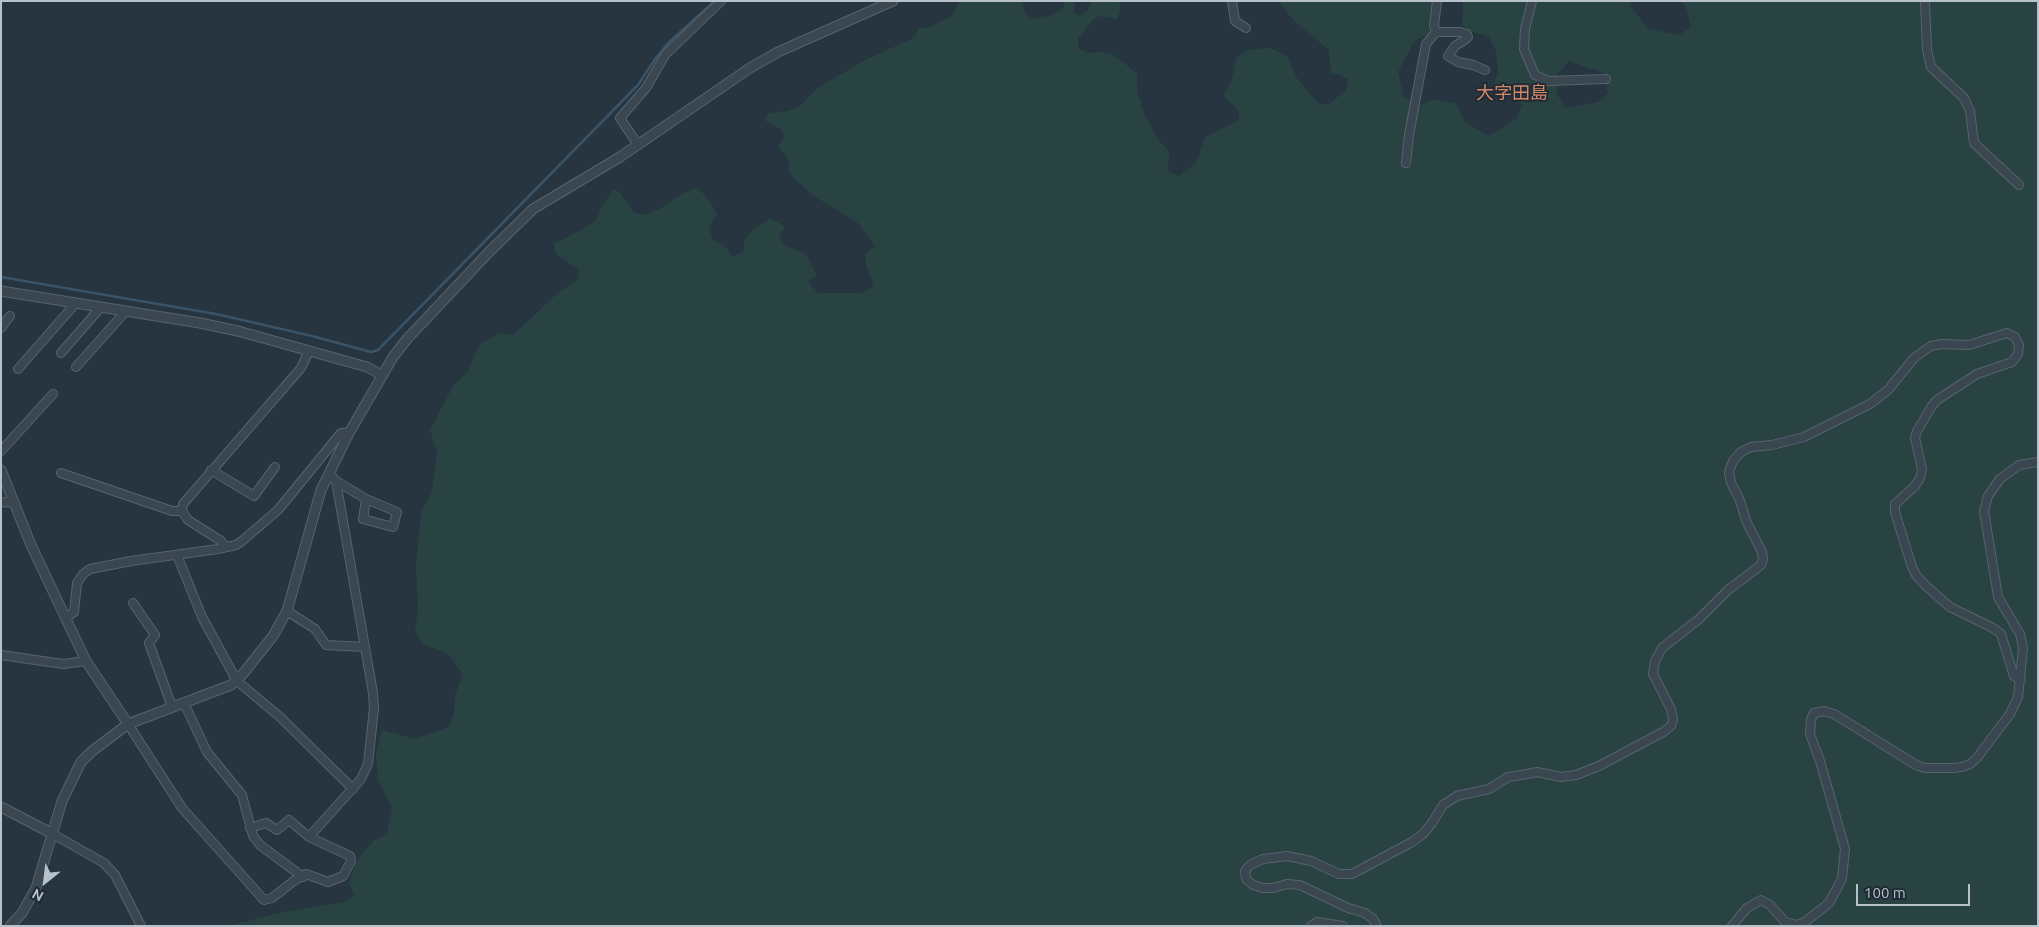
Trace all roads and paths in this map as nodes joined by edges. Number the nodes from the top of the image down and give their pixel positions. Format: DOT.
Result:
graph roads {
  1 [pos="721,1"];
  2 [pos="893,1"];
  3 [pos="1232,1"];
  4 [pos="1437,1"];
  5 [pos="1532,1"];
  6 [pos="1925,1"];
  7 [pos="1246,28"];
  8 [pos="1436,32"];
  9 [pos="1485,70"];
  10 [pos="1606,79"];
  11 [pos="638,145"];
  12 [pos="1406,163"];
  13 [pos="2019,185"];
  14 [pos="1,291"];
  15 [pos="76,303"];
  16 [pos="101,307"];
  17 [pos="126,311"];
  18 [pos="10,316"];
  19 [pos="1,328"];
  20 [pos="309,352"];
  21 [pos="61,353"];
  22 [pos="76,367"];
  23 [pos="18,369"];
  24 [pos="382,375"];
  25 [pos="53,394"];
  26 [pos="350,433"];
  27 [pos="1,451"];
  28 [pos="2038,462"];
  29 [pos="275,467"];
  30 [pos="1,470"];
  31 [pos="211,470"];
  32 [pos="60,473"];
  33 [pos="329,473"];
  34 [pos="336,481"];
  35 [pos="366,499"];
  36 [pos="1,502"];
  37 [pos="15,503"];
  38 [pos="182,511"];
  39 [pos="226,547"];
  40 [pos="178,555"];
  41 [pos="133,603"];
  42 [pos="286,611"];
  43 [pos="65,618"];
  44 [pos="365,647"];
  45 [pos="1,655"];
  46 [pos="86,660"];
  47 [pos="237,680"];
  48 [pos="2021,680"];
  49 [pos="184,703"];
  50 [pos="172,707"];
  51 [pos="128,724"];
  52 [pos="353,789"];
  53 [pos="1,807"];
  54 [pos="250,828"];
  55 [pos="52,833"];
  56 [pos="310,837"];
  57 [pos="302,877"];
  58 [pos="10,926"];
  59 [pos="141,926"];
  60 [pos="1311,926"];
  61 [pos="1343,926"];
  62 [pos="1375,926"];
  63 [pos="1732,926"];
  1 -- 11 [label="street"];
  2 -- 11 [label="street"];
  3 -- 7 [label="street"];
  4 -- 8 [label="street"];
  5 -- 10 [label="street"];
  6 -- 13 [label="street"];
  8 -- 9 [label="street"];
  8 -- 12 [label="street"];
  11 -- 24 [label="street"];
  14 -- 15 [label="street"];
  15 -- 16 [label="street"];
  15 -- 23 [label="street"];
  16 -- 17 [label="street"];
  16 -- 21 [label="street"];
  17 -- 20 [label="street"];
  17 -- 22 [label="street"];
  18 -- 19 [label="street"];
  20 -- 24 [label="street"];
  20 -- 31 [label="street"];
  24 -- 26 [label="street"];
  25 -- 27 [label="street"];
  26 -- 33 [label="street"];
  26 -- 39 [label="street"];
  28 -- 48 [label="street"];
  29 -- 31 [label="street"];
  30 -- 37 [label="street"];
  31 -- 38 [label="street"];
  32 -- 38 [label="street"];
  33 -- 34 [label="street"];
  33 -- 42 [label="street"];
  34 -- 35 [label="street"];
  34 -- 44 [label="street"];
  35 -- 35 [label="street"];
  36 -- 37 [label="street"];
  37 -- 43 [label="street"];
  38 -- 39 [label="street"];
  39 -- 40 [label="street"];
  40 -- 43 [label="street"];
  40 -- 47 [label="street"];
  41 -- 50 [label="street"];
  42 -- 44 [label="street"];
  42 -- 47 [label="street"];
  43 -- 46 [label="street"];
  44 -- 52 [label="street"];
  45 -- 46 [label="street"];
  46 -- 51 [label="street"];
  47 -- 49 [label="street"];
  47 -- 52 [label="street"];
  48 -- 62 [label="street"];
  48 -- 63 [label="street"];
  49 -- 50 [label="street"];
  49 -- 54 [label="street"];
  50 -- 51 [label="street"];
  51 -- 55 [label="street"];
  51 -- 57 [label="street"];
  52 -- 56 [label="street"];
  53 -- 55 [label="street"];
  54 -- 56 [label="street"];
  54 -- 57 [label="street"];
  55 -- 58 [label="street"];
  55 -- 59 [label="street"];
  56 -- 57 [label="street"];
  60 -- 61 [label="street"];
}
